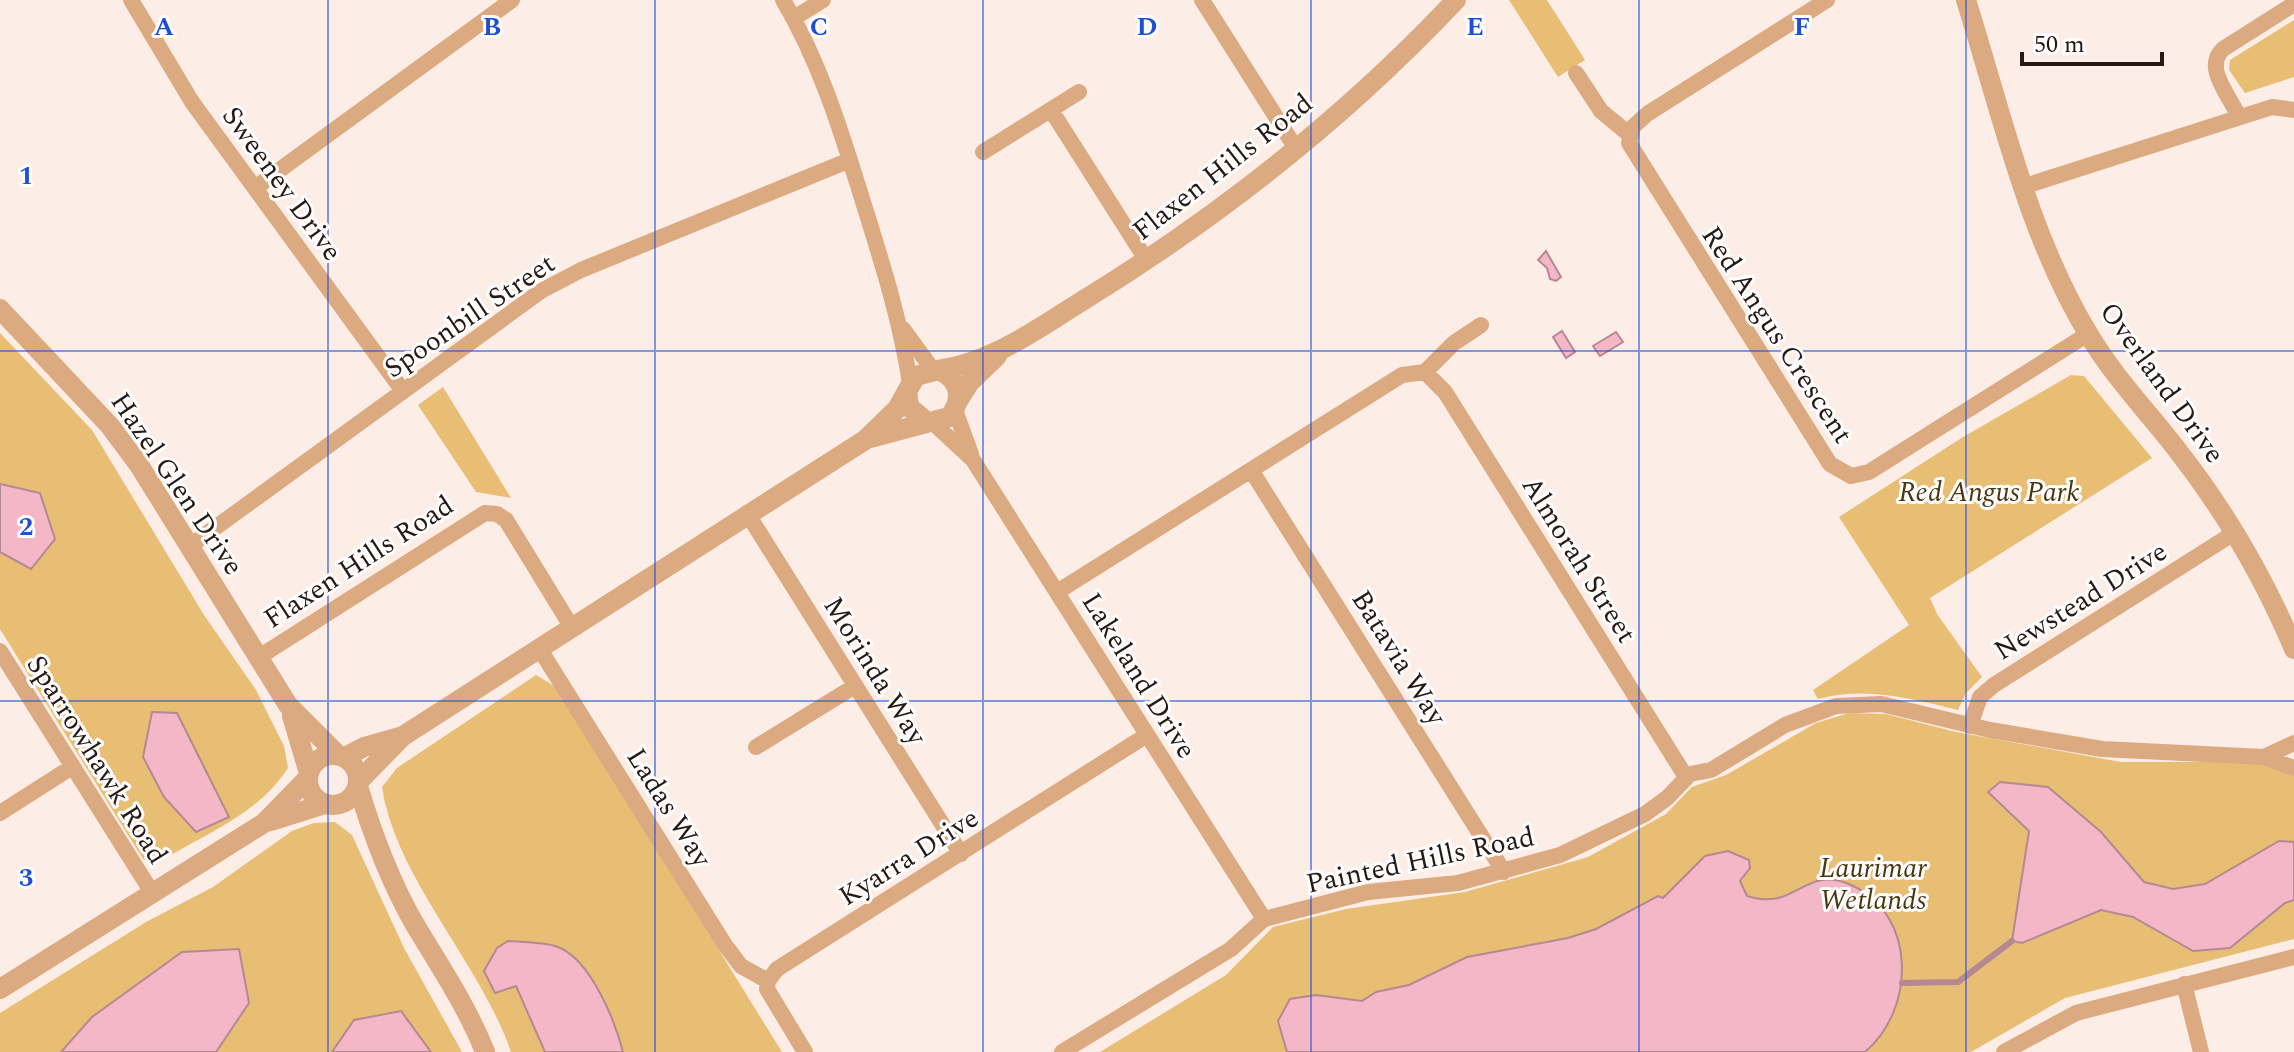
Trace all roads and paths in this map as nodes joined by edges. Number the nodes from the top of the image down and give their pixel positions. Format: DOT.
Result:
graph roads {
  1 [pos="131,0"];
  2 [pos="512,0"];
  3 [pos="783,0"];
  4 [pos="823,0"];
  5 [pos="1202,0"];
  6 [pos="1456,0"];
  7 [pos="1827,0"];
  8 [pos="1966,0"];
  9 [pos="2294,4"];
  10 [pos="794,18"];
  11 [pos="1576,73"];
  12 [pos="1079,92"];
  13 [pos="1051,110"];
  14 [pos="2294,110"];
  15 [pos="2239,117"];
  16 [pos="1630,135"];
  17 [pos="1295,147"];
  18 [pos="983,152"];
  19 [pos="850,160"];
  20 [pos="2025,186"];
  21 [pos="255,188"];
  22 [pos="1147,261"];
  23 [pos="0,309"];
  24 [pos="1481,325"];
  25 [pos="902,328"];
  26 [pos="2088,334"];
  27 [pos="1003,351"];
  28 [pos="936,370"];
  29 [pos="1425,372"];
  30 [pos="908,387"];
  31 [pos="403,391"];
  32 [pos="957,405"];
  33 [pos="930,422"];
  34 [pos="865,440"];
  35 [pos="973,460"];
  36 [pos="1251,470"];
  37 [pos="747,513"];
  38 [pos="2234,533"];
  39 [pos="190,546"];
  40 [pos="1057,592"];
  41 [pos="571,626"];
  42 [pos="539,648"];
  43 [pos="2294,649"];
  44 [pos="0,651"];
  45 [pos="259,657"];
  46 [pos="855,686"];
  47 [pos="288,705"];
  48 [pos="1970,726"];
  49 [pos="1147,735"];
  50 [pos="403,736"];
  51 [pos="2294,743"];
  52 [pos="756,747"];
  53 [pos="341,756"];
  54 [pos="2264,757"];
  55 [pos="72,767"];
  56 [pos="2294,768"];
  57 [pos="308,775"];
  58 [pos="1686,777"];
  59 [pos="358,784"];
  60 [pos="327,804"];
  61 [pos="0,813"];
  62 [pos="256,828"];
  63 [pos="382,854"];
  64 [pos="961,854"];
  65 [pos="1504,872"];
  66 [pos="153,894"];
  67 [pos="1264,919"];
  68 [pos="2294,957"];
  69 [pos="768,981"];
  70 [pos="2184,984"];
  71 [pos="0,989"];
  72 [pos="485,1052"];
  73 [pos="805,1052"];
  74 [pos="1062,1052"];
  75 [pos="2004,1052"];
  76 [pos="2201,1052"];
  1 -- 21 [label="street, Sweeney Drive"];
  2 -- 21 [label="street"];
  3 -- 10 [label="street"];
  4 -- 10 [label="street"];
  5 -- 17 [label="street"];
  6 -- 17 [label="street, Flaxen Hills Road"];
  7 -- 16 [label="street"];
  8 -- 20 [label="street, Overland Drive"];
  9 -- 15 [label="street"];
  10 -- 19 [label="street"];
  11 -- 16 [label="street, Red Angus Crescent"];
  12 -- 13 [label="street"];
  13 -- 18 [label="street"];
  13 -- 22 [label="street"];
  14 -- 15 [label="street"];
  15 -- 20 [label="street"];
  16 -- 26 [label="street, Red Angus Crescent"];
  17 -- 22 [label="street, Flaxen Hills Road"];
  19 -- 25 [label="street"];
  19 -- 31 [label="street, Spoonbill Street"];
  20 -- 26 [label="street, Overland Drive"];
  21 -- 31 [label="street, Sweeney Drive"];
  22 -- 27 [label="street, Flaxen Hills Road"];
  23 -- 39 [label="street, Hazel Glen Drive"];
  24 -- 29 [label="street"];
  25 -- 28 [label="street"];
  25 -- 30 [label="street"];
  26 -- 38 [label="street, Overland Drive"];
  27 -- 28 [label="street, Flaxen Hills Road"];
  27 -- 32 [label="street, Flaxen Hills Road"];
  28 -- 30 [label="street"];
  28 -- 32 [label="street"];
  29 -- 36 [label="street"];
  29 -- 58 [label="street, Almorah Street"];
  30 -- 33 [label="street"];
  30 -- 34 [label="street"];
  31 -- 39 [label="street, Spoonbill Street"];
  32 -- 33 [label="street"];
  32 -- 35 [label="street, Lakeland Drive"];
  33 -- 34 [label="street"];
  33 -- 35 [label="street, Lakeland Drive"];
  34 -- 37 [label="street"];
  35 -- 40 [label="street, Lakeland Drive"];
  36 -- 40 [label="street"];
  36 -- 65 [label="street, Batavia Way"];
  37 -- 41 [label="street"];
  37 -- 46 [label="street, Morinda Way"];
  38 -- 43 [label="street, Overland Drive"];
  38 -- 48 [label="street, Newstead Drive"];
  39 -- 45 [label="street, Hazel Glen Drive"];
  40 -- 49 [label="street, Lakeland Drive"];
  41 -- 42 [label="street"];
  41 -- 45 [label="street, Flaxen Hills Road"];
  42 -- 50 [label="street"];
  42 -- 69 [label="street, Ladas Way"];
  44 -- 55 [label="street, Sparrowhawk Road"];
  45 -- 47 [label="street, Hazel Glen Drive"];
  46 -- 52 [label="street"];
  46 -- 64 [label="street, Morinda Way"];
  47 -- 53 [label="street, Hazel Glen Drive"];
  47 -- 57 [label="street, Hazel Glen Drive"];
  48 -- 54 [label="street, Painted Hills Road"];
  48 -- 58 [label="street, Painted Hills Road"];
  49 -- 64 [label="street, Kyarra Drive"];
  49 -- 67 [label="street, Lakeland Drive"];
  50 -- 53 [label="street"];
  50 -- 59 [label="street"];
  51 -- 54 [label="street, Painted Hills Road"];
  53 -- 57 [label="street"];
  53 -- 59 [label="street"];
  54 -- 56 [label="street, Painted Hills Road"];
  55 -- 61 [label="street"];
  55 -- 66 [label="street, Sparrowhawk Road"];
  57 -- 60 [label="street"];
  57 -- 62 [label="street"];
  58 -- 65 [label="street, Painted Hills Road"];
  59 -- 60 [label="street"];
  59 -- 63 [label="street"];
  60 -- 62 [label="street"];
  60 -- 63 [label="street"];
  62 -- 66 [label="street"];
  63 -- 72 [label="street"];
  64 -- 69 [label="street, Kyarra Drive"];
  65 -- 67 [label="street, Painted Hills Road"];
  66 -- 71 [label="street"];
  67 -- 74 [label="street, Painted Hills Road"];
  68 -- 70 [label="street"];
  69 -- 73 [label="street"];
  70 -- 75 [label="street"];
  70 -- 76 [label="street"];
}
